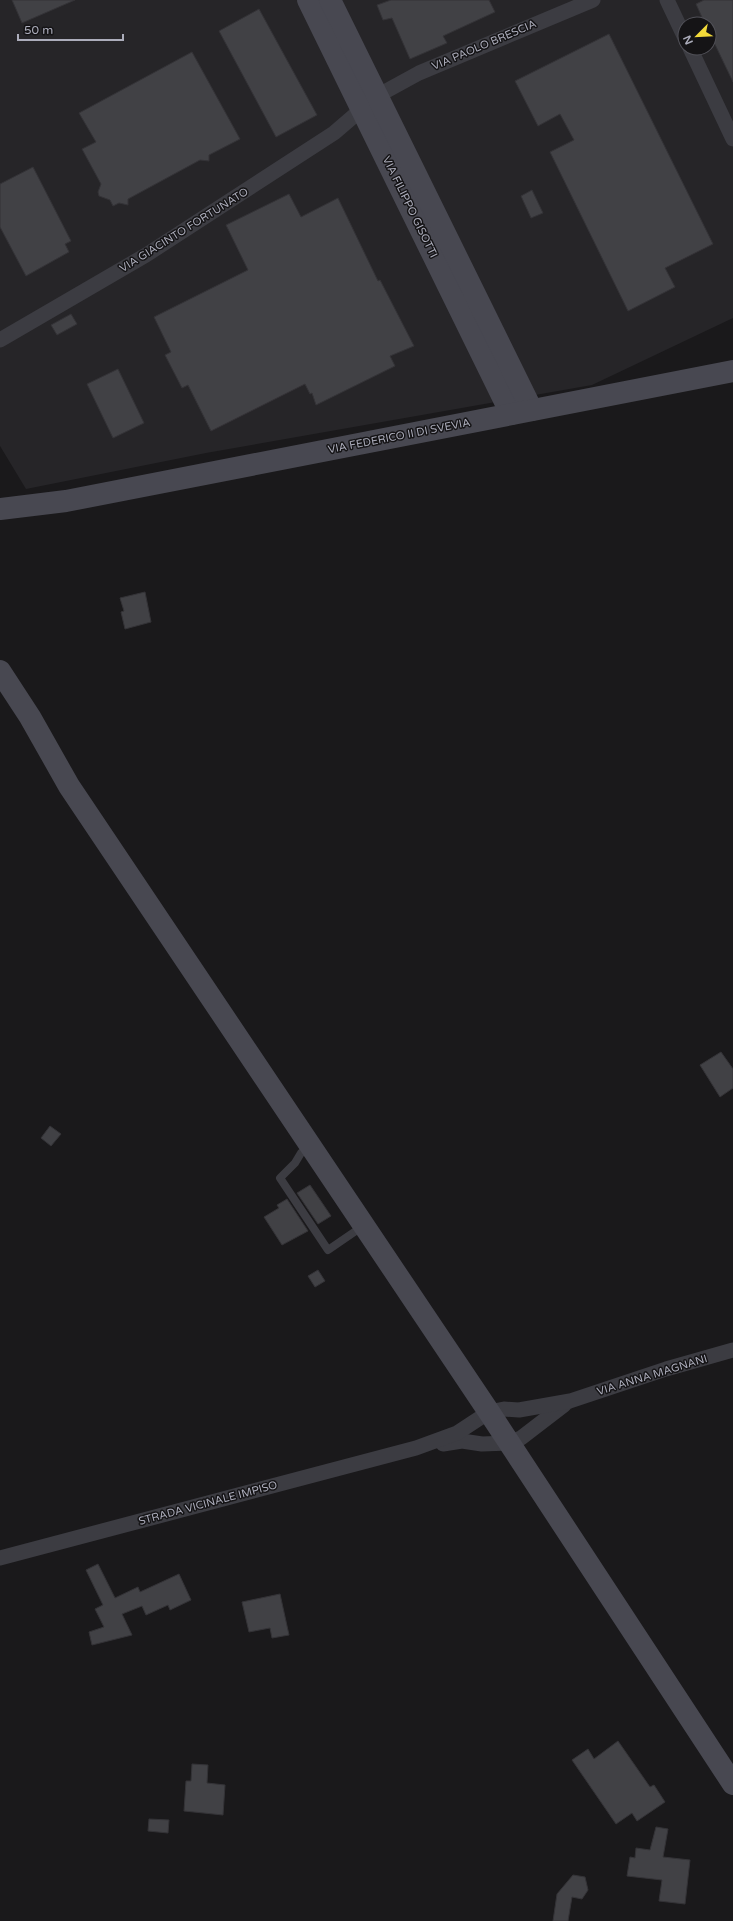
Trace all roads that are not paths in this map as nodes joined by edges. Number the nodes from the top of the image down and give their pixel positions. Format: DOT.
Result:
graph roads {
  1 [pos="308,0"];
  2 [pos="330,0"];
  3 [pos="593,0"];
  4 [pos="667,0"];
  5 [pos="677,21"];
  6 [pos="694,56"];
  7 [pos="369,103"];
  8 [pos="733,139"];
  9 [pos="0,340"];
  10 [pos="733,371"];
  11 [pos="532,410"];
  12 [pos="511,414"];
  13 [pos="66,501"];
  14 [pos="0,509"];
  15 [pos="0,520"];
  16 [pos="0,671"];
  17 [pos="0,694"];
  18 [pos="70,786"];
  19 [pos="310,1146"];
  20 [pos="364,1226"];
  21 [pos="733,1350"];
  22 [pos="570,1401"];
  23 [pos="489,1412"];
  24 [pos="509,1444"];
  25 [pos="416,1448"];
  26 [pos="0,1558"];
  27 [pos="660,1671"];
  28 [pos="733,1763"];
  29 [pos="733,1784"];
  1 -- 7 [label="main road, VIA FILIPPO GISOTTI"];
  2 -- 7 [label="main road, VIA FILIPPO GISOTTI"];
  3 -- 7 [label="street, VIA PAOLO BRESCIA"];
  4 -- 5 [label="street"];
  6 -- 8 [label="street"];
  7 -- 9 [label="street, VIA GIACINTO FORTUNATO"];
  7 -- 11 [label="main road, VIA FILIPPO GISOTTI"];
  7 -- 12 [label="main road, VIA FILIPPO GISOTTI"];
  10 -- 11 [label="main road, VIA FEDERICO II DI SVEVIA"];
  11 -- 12 [label="main road, VIA FEDERICO II DI SVEVIA"];
  12 -- 13 [label="main road, VIA FEDERICO II DI SVEVIA"];
  13 -- 14 [label="main road"];
  13 -- 15 [label="main road"];
  16 -- 18 [label="main road"];
  17 -- 18 [label="main road"];
  18 -- 19 [label="main road"];
  19 -- 20 [label="main road"];
  19 -- 20 [label="lane"];
  20 -- 23 [label="main road"];
  21 -- 22 [label="street, VIA ANNA MAGNANI"];
  22 -- 23 [label="street, VIA ANNA MAGNANI"];
  22 -- 24 [label="street, VIA ANNA MAGNANI"];
  23 -- 24 [label="main road"];
  23 -- 25 [label="street"];
  24 -- 25 [label="street"];
  24 -- 27 [label="main road"];
  25 -- 26 [label="street, STRADA VICINALE IMPISO"];
  27 -- 28 [label="main road"];
  27 -- 29 [label="main road"];
}
